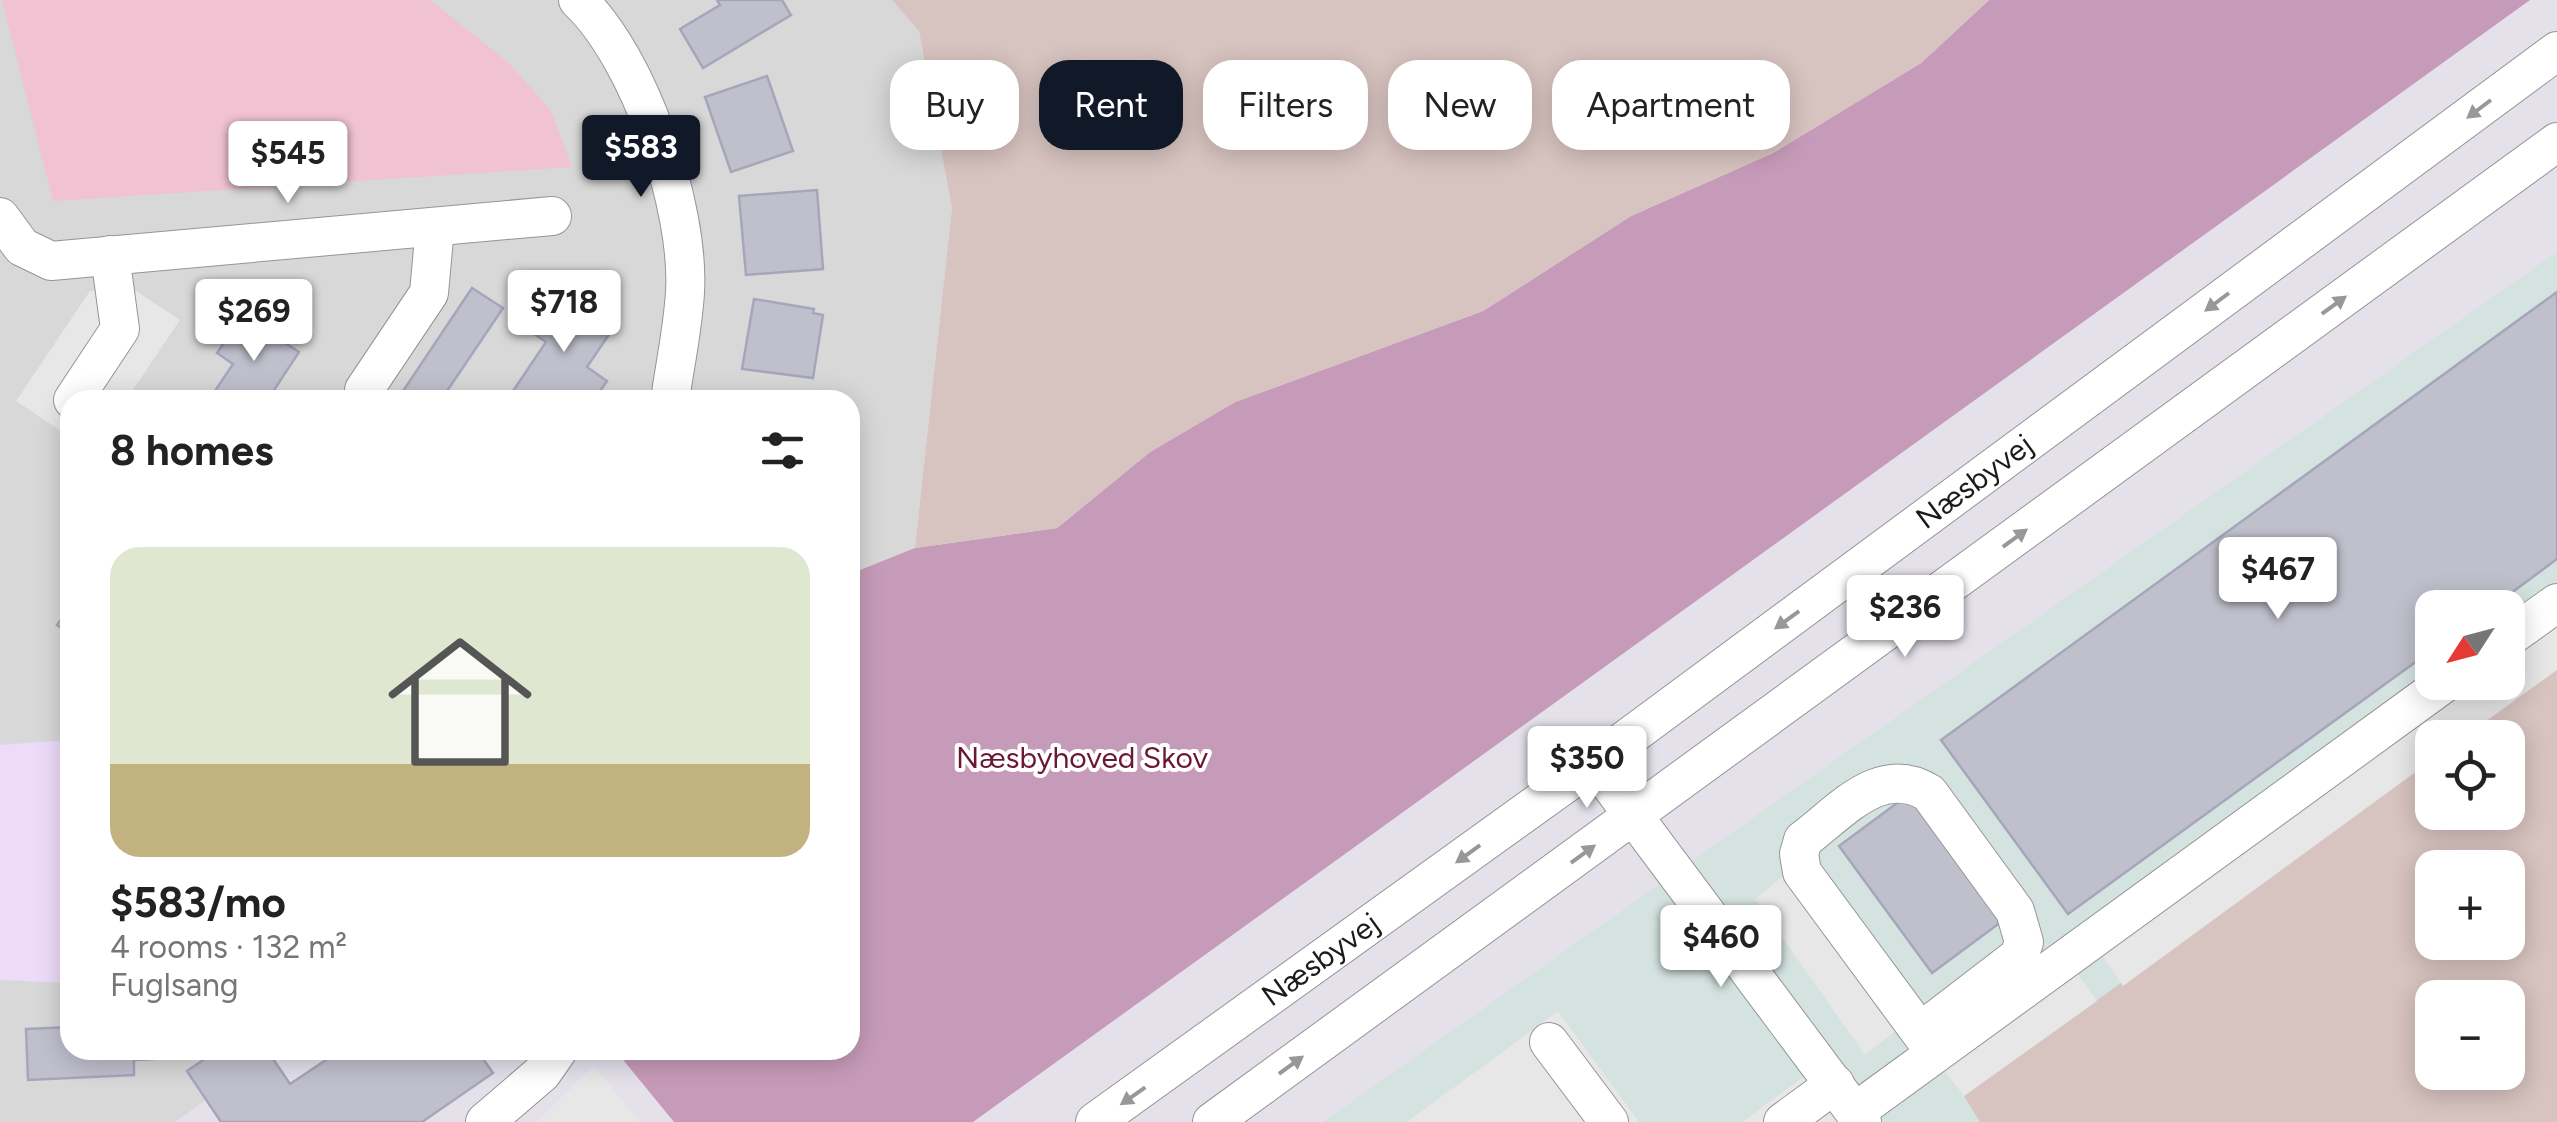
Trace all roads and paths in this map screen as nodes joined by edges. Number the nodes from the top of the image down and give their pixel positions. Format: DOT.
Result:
graph roads {
  1 [pos="578,0"];
  2 [pos="2557,51"];
  3 [pos="2557,142"];
  4 [pos="552,216"];
  5 [pos="0,217"];
  6 [pos="435,226"];
  7 [pos="110,256"];
  8 [pos="80,390"];
  9 [pos="364,390"];
  10 [pos="671,390"];
  11 [pos="2557,602"];
  12 [pos="2525,626"];
  13 [pos="2420,700"];
  14 [pos="1594,763"];
  15 [pos="1634,818"];
  16 [pos="1549,1042"];
  17 [pos="1928,1042"];
  18 [pos="551,1060"];
  19 [pos="1851,1106"];
  20 [pos="486,1122"];
  21 [pos="1095,1122"];
  22 [pos="1212,1122"];
  23 [pos="1609,1122"];
  24 [pos="1783,1122"];
  1 -- 10 [label="street"];
  2 -- 14 [label="street, Næsbyvej, one-way"];
  15 -- 3 [label="street, one-way"];
  4 -- 6 [label="street"];
  5 -- 7 [label="street"];
  6 -- 7 [label="street"];
  6 -- 9 [label="street"];
  7 -- 8 [label="street"];
  11 -- 12 [label="street"];
  13 -- 17 [label="street"];
  14 -- 15 [label="street"];
  14 -- 21 [label="street, Næsbyvej, one-way"];
  15 -- 19 [label="street"];
  22 -- 15 [label="street, one-way"];
  16 -- 23 [label="street"];
  17 -- 17 [label="street"];
  17 -- 19 [label="street"];
  18 -- 20 [label="street"];
  19 -- 24 [label="street"];
}
